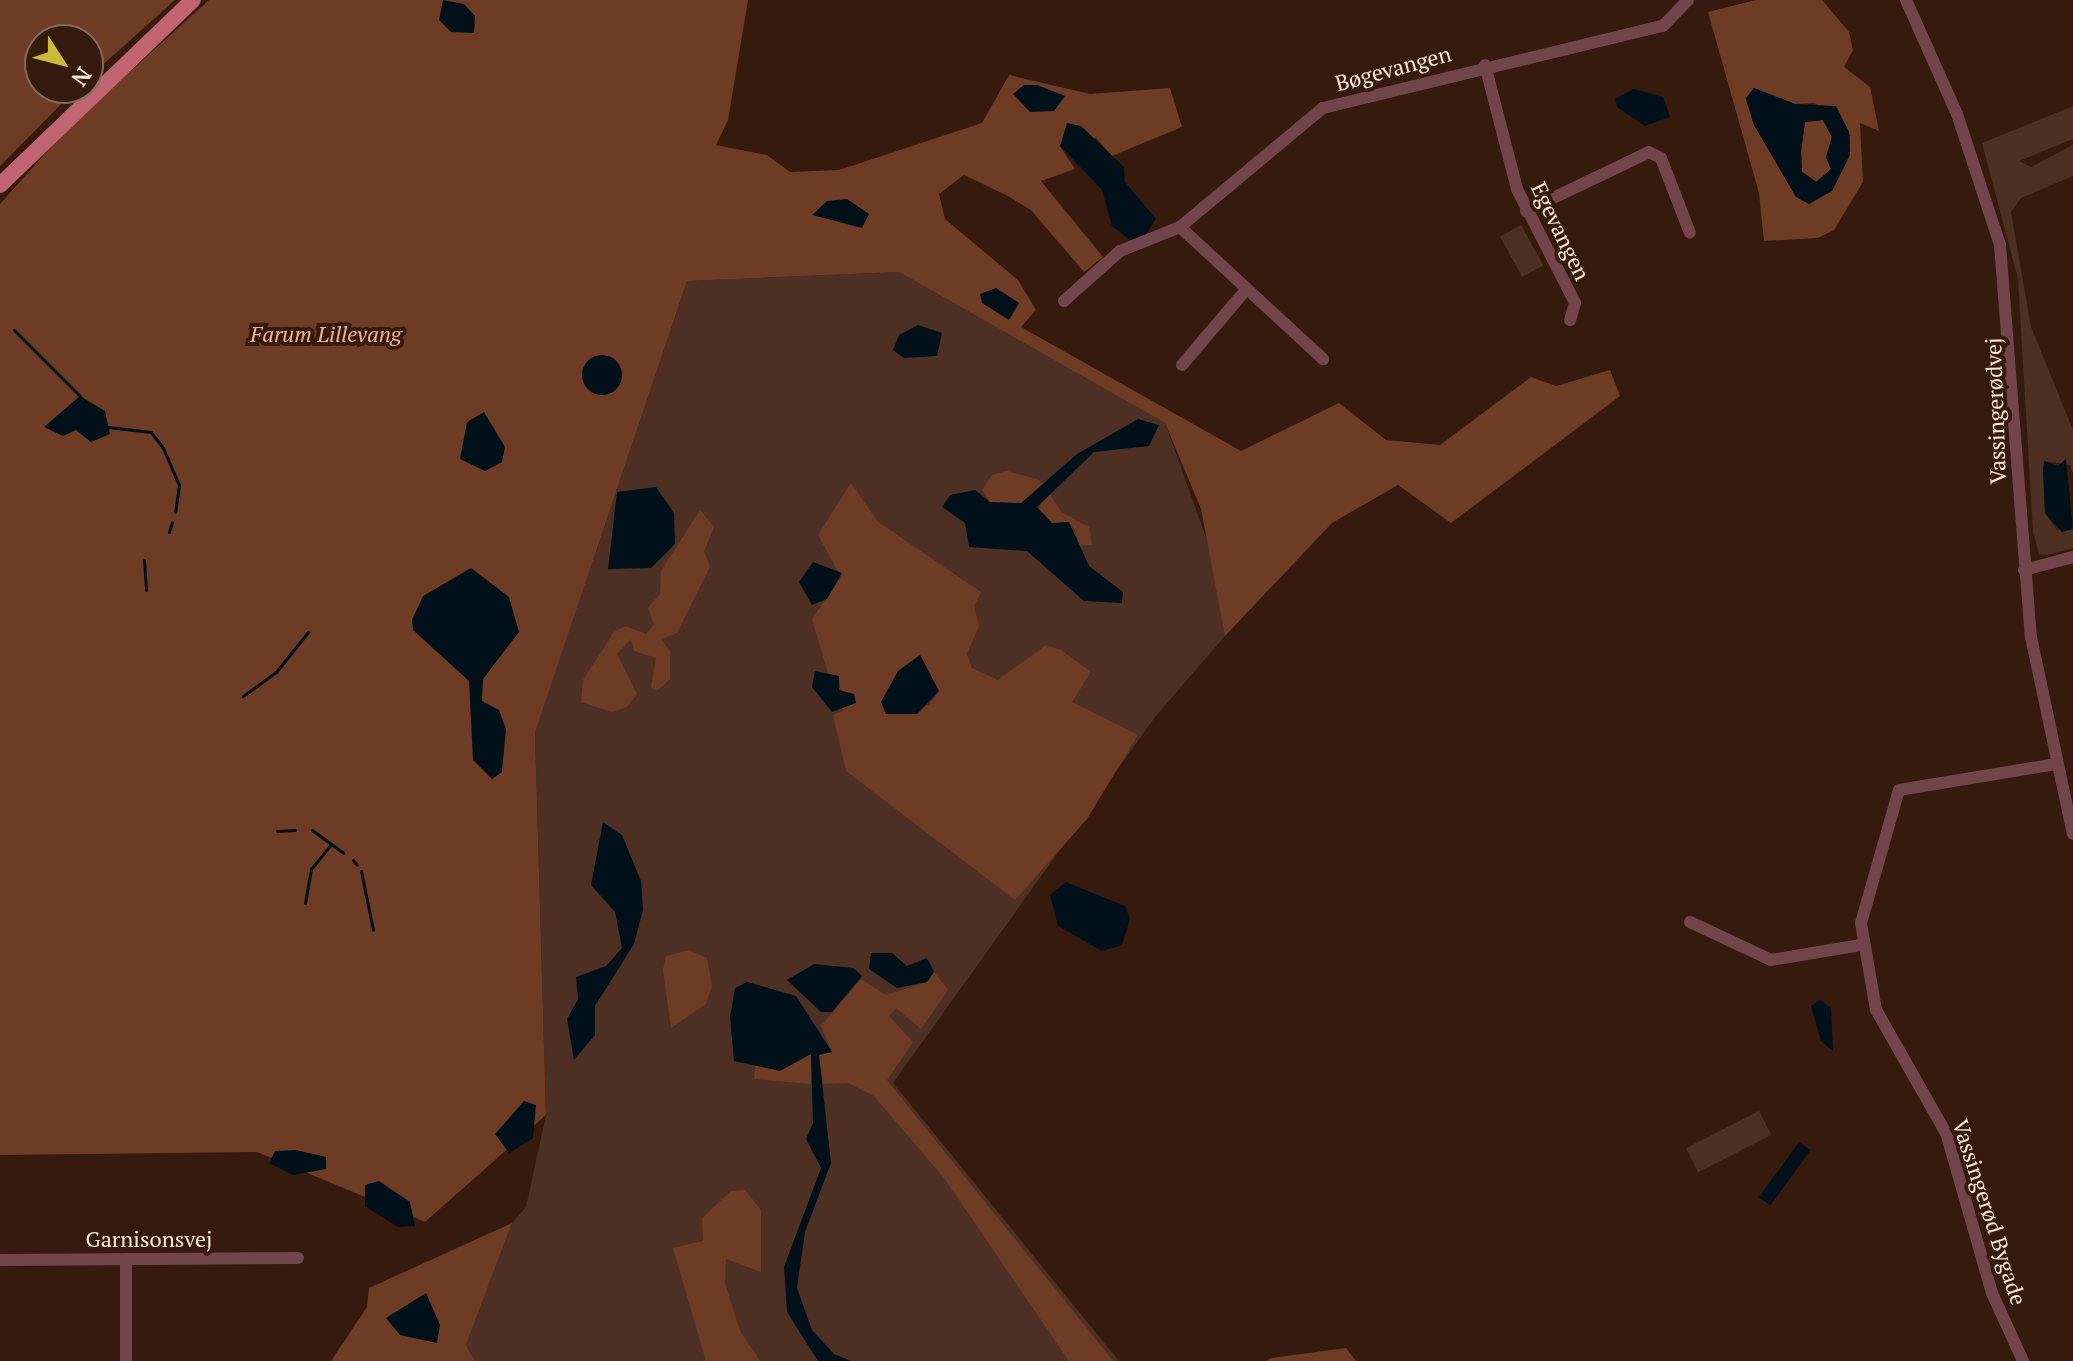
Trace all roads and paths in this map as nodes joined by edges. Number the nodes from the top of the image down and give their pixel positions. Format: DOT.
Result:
graph roads {
  1 [pos="193,0"];
  2 [pos="1688,0"];
  3 [pos="1906,0"];
  4 [pos="1485,65"];
  5 [pos="0,185"];
  6 [pos="1526,211"];
  7 [pos="1180,227"];
  8 [pos="1690,233"];
  9 [pos="1245,291"];
  10 [pos="1064,301"];
  11 [pos="1570,320"];
  12 [pos="1323,359"];
  13 [pos="1182,365"];
  14 [pos="2073,557"];
  15 [pos="2024,570"];
  16 [pos="2056,764"];
  17 [pos="2073,834"];
  18 [pos="1690,922"];
  19 [pos="1861,945"];
  20 [pos="298,1258"];
  21 [pos="126,1259"];
  22 [pos="0,1260"];
  23 [pos="126,1361"];
  24 [pos="2023,1361"];
  1 -- 5 [label="main road"];
  2 -- 4 [label="street, Bøgevangen"];
  3 -- 15 [label="street, Vassingerødvej"];
  4 -- 6 [label="street, Egevangen"];
  4 -- 7 [label="street, Bøgevangen"];
  6 -- 8 [label="street"];
  6 -- 11 [label="street, Egevangen"];
  7 -- 9 [label="street"];
  7 -- 10 [label="street, Bøgevangen"];
  9 -- 12 [label="street"];
  9 -- 13 [label="street"];
  14 -- 15 [label="street"];
  15 -- 16 [label="street, Vassingerødvej"];
  16 -- 17 [label="street, Vassingerødvej"];
  16 -- 19 [label="street, Vassingerød Bygade"];
  18 -- 19 [label="street"];
  19 -- 24 [label="street, Vassingerød Bygade"];
  20 -- 21 [label="street, Garnisonsvej"];
  21 -- 22 [label="street, Garnisonsvej"];
  21 -- 23 [label="street"];
}
